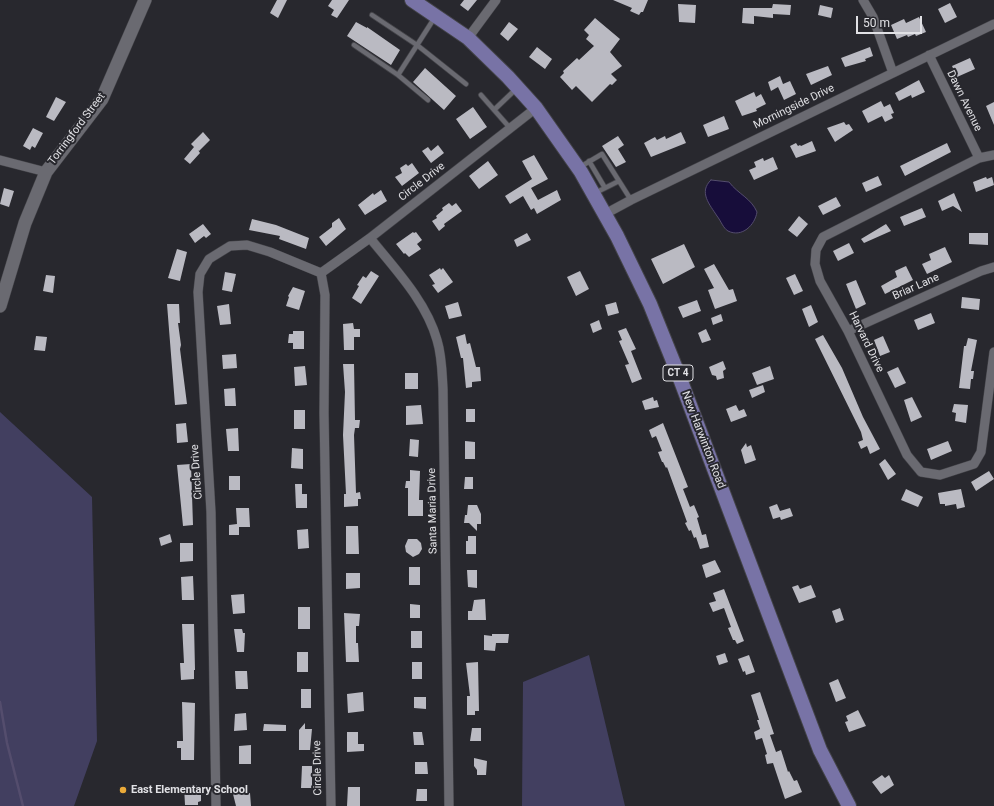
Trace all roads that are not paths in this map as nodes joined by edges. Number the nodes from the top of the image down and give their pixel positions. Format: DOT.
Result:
graph roads {
  1 [pos="145,0"];
  2 [pos="412,0"];
  3 [pos="496,0"];
  4 [pos="863,0"];
  5 [pos="372,15"];
  6 [pos="435,16"];
  7 [pos="994,24"];
  8 [pos="468,38"];
  9 [pos="417,45"];
  10 [pos="354,46"];
  11 [pos="929,55"];
  12 [pos="892,73"];
  13 [pos="398,75"];
  14 [pos="466,84"];
  15 [pos="518,87"];
  16 [pos="482,95"];
  17 [pos="428,100"];
  18 [pos="536,108"];
  19 [pos="494,110"];
  20 [pos="510,128"];
  21 [pos="994,155"];
  22 [pos="979,158"];
  23 [pos="0,160"];
  24 [pos="584,165"];
  25 [pos="46,172"];
  26 [pos="619,181"];
  27 [pos="599,191"];
  28 [pos="631,200"];
  29 [pos="605,214"];
  30 [pos="370,238"];
  31 [pos="994,267"];
  32 [pos="321,273"];
  33 [pos="0,306"];
  34 [pos="848,331"];
  35 [pos="994,352"];
  36 [pos="216,806"];
  37 [pos="331,806"];
  38 [pos="449,806"];
  39 [pos="849,806"];
  1 -- 25 [label="main road, Torringford Street"];
  2 -- 6 [label="main road, New Harwinton Road / CT 4"];
  3 -- 8 [label="street"];
  4 -- 12 [label="street"];
  5 -- 9 [label="lane"];
  6 -- 8 [label="main road, New Harwinton Road / CT 4"];
  6 -- 9 [label="lane"];
  7 -- 11 [label="street, Morningside Drive"];
  8 -- 15 [label="main road, New Harwinton Road / CT 4"];
  9 -- 13 [label="lane"];
  9 -- 14 [label="lane"];
  10 -- 13 [label="lane"];
  11 -- 12 [label="street, Morningside Drive"];
  11 -- 22 [label="street, Dawn Avenue"];
  12 -- 28 [label="street, Morningside Drive"];
  13 -- 17 [label="lane"];
  15 -- 18 [label="main road, New Harwinton Road / CT 4"];
  15 -- 19 [label="lane"];
  16 -- 19 [label="lane"];
  18 -- 20 [label="street, Circle Drive"];
  18 -- 24 [label="main road, New Harwinton Road / CT 4"];
  19 -- 20 [label="lane"];
  20 -- 30 [label="street, Circle Drive"];
  21 -- 22 [label="street, Harvard Drive"];
  22 -- 34 [label="street, Harvard Drive"];
  23 -- 25 [label="street"];
  24 -- 26 [label="lane"];
  24 -- 27 [label="main road, New Harwinton Road / CT 4"];
  25 -- 33 [label="main road, Torringford Street"];
  26 -- 27 [label="lane"];
  26 -- 28 [label="lane"];
  27 -- 29 [label="main road, New Harwinton Road / CT 4"];
  28 -- 29 [label="street, Morningside Drive"];
  29 -- 39 [label="main road, New Harwinton Road / CT 4"];
  30 -- 32 [label="street, Circle Drive"];
  30 -- 38 [label="street, Santa Maria Drive"];
  31 -- 34 [label="street, Briar Lane"];
  32 -- 36 [label="street, Circle Drive"];
  32 -- 37 [label="street, Circle Drive"];
  34 -- 35 [label="street, Harvard Drive"];
}
